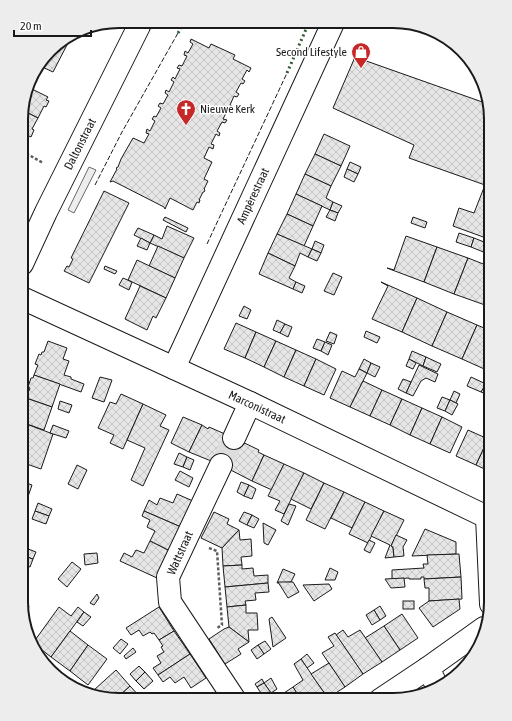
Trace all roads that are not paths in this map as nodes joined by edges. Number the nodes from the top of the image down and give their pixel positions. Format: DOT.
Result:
graph roads {
  1 [pos="138,28"];
  2 [pos="331,28"];
  3 [pos="28,251"];
  4 [pos="28,301"];
  5 [pos="174,368"];
  6 [pos="250,403"];
  7 [pos="234,438"];
  8 [pos="221,465"];
  9 [pos="484,516"];
  10 [pos="479,632"];
  11 [pos="428,668"];
  12 [pos="435,683"];
  13 [pos="230,693"];
  14 [pos="390,693"];
  1 -- 3 [label="street, Daltonstraat"];
  2 -- 5 [label="street, Ampèrestraat"];
  4 -- 5 [label="street, Marconistraat"];
  5 -- 6 [label="street, Marconistraat"];
  6 -- 7 [label="street"];
  6 -- 9 [label="street, Marconistraat"];
  8 -- 13 [label="street, Wattstraat"];
  10 -- 11 [label="street"];
  11 -- 12 [label="street"];
  11 -- 14 [label="street"];
}
